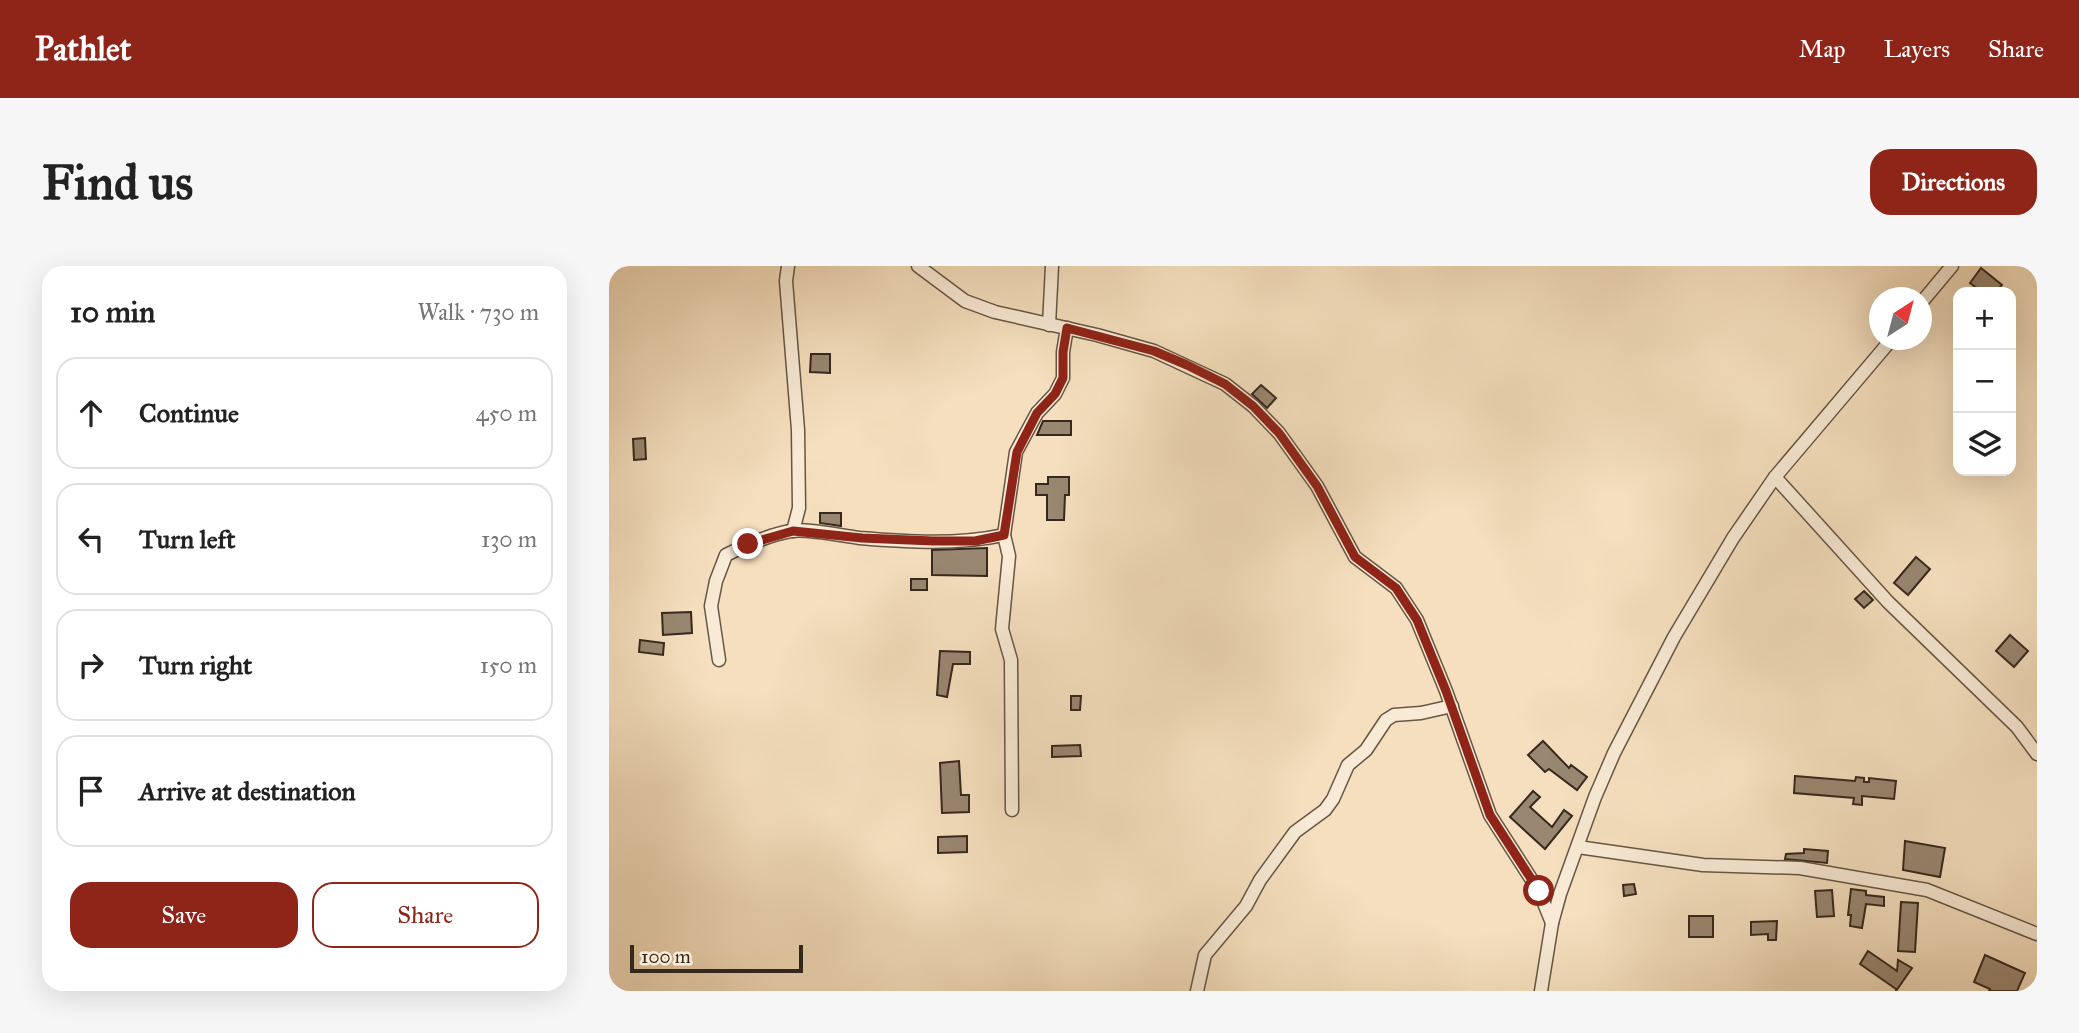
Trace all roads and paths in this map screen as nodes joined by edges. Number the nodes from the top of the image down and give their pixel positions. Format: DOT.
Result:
graph roads {
  1 [pos="788,266"];
  2 [pos="918,266"];
  3 [pos="1052,266"];
  4 [pos="1952,266"];
  5 [pos="1932,290"];
  6 [pos="1049,325"];
  7 [pos="1067,328"];
  8 [pos="1883,350"];
  9 [pos="1775,477"];
  10 [pos="793,531"];
  11 [pos="1004,535"];
  12 [pos="719,660"];
  13 [pos="1452,706"];
  14 [pos="2037,754"];
  15 [pos="1012,810"];
  16 [pos="1578,847"];
  17 [pos="1539,891"];
  18 [pos="1560,894"];
  19 [pos="1552,923"];
  20 [pos="2037,934"];
  21 [pos="1197,991"];
  22 [pos="1541,991"];
  1 -- 10 [label="street"];
  2 -- 6 [label="street"];
  3 -- 6 [label="street"];
  4 -- 5 [label="street"];
  6 -- 7 [label="street"];
  7 -- 11 [label="street"];
  7 -- 13 [label="street"];
  8 -- 9 [label="street"];
  9 -- 14 [label="street"];
  9 -- 16 [label="street"];
  10 -- 11 [label="street"];
  10 -- 12 [label="street"];
  11 -- 15 [label="street"];
  13 -- 17 [label="street"];
  13 -- 21 [label="street"];
  16 -- 18 [label="street"];
  16 -- 20 [label="street"];
  17 -- 18 [label="street"];
  17 -- 19 [label="street"];
  18 -- 19 [label="street"];
  19 -- 22 [label="street"];
}
